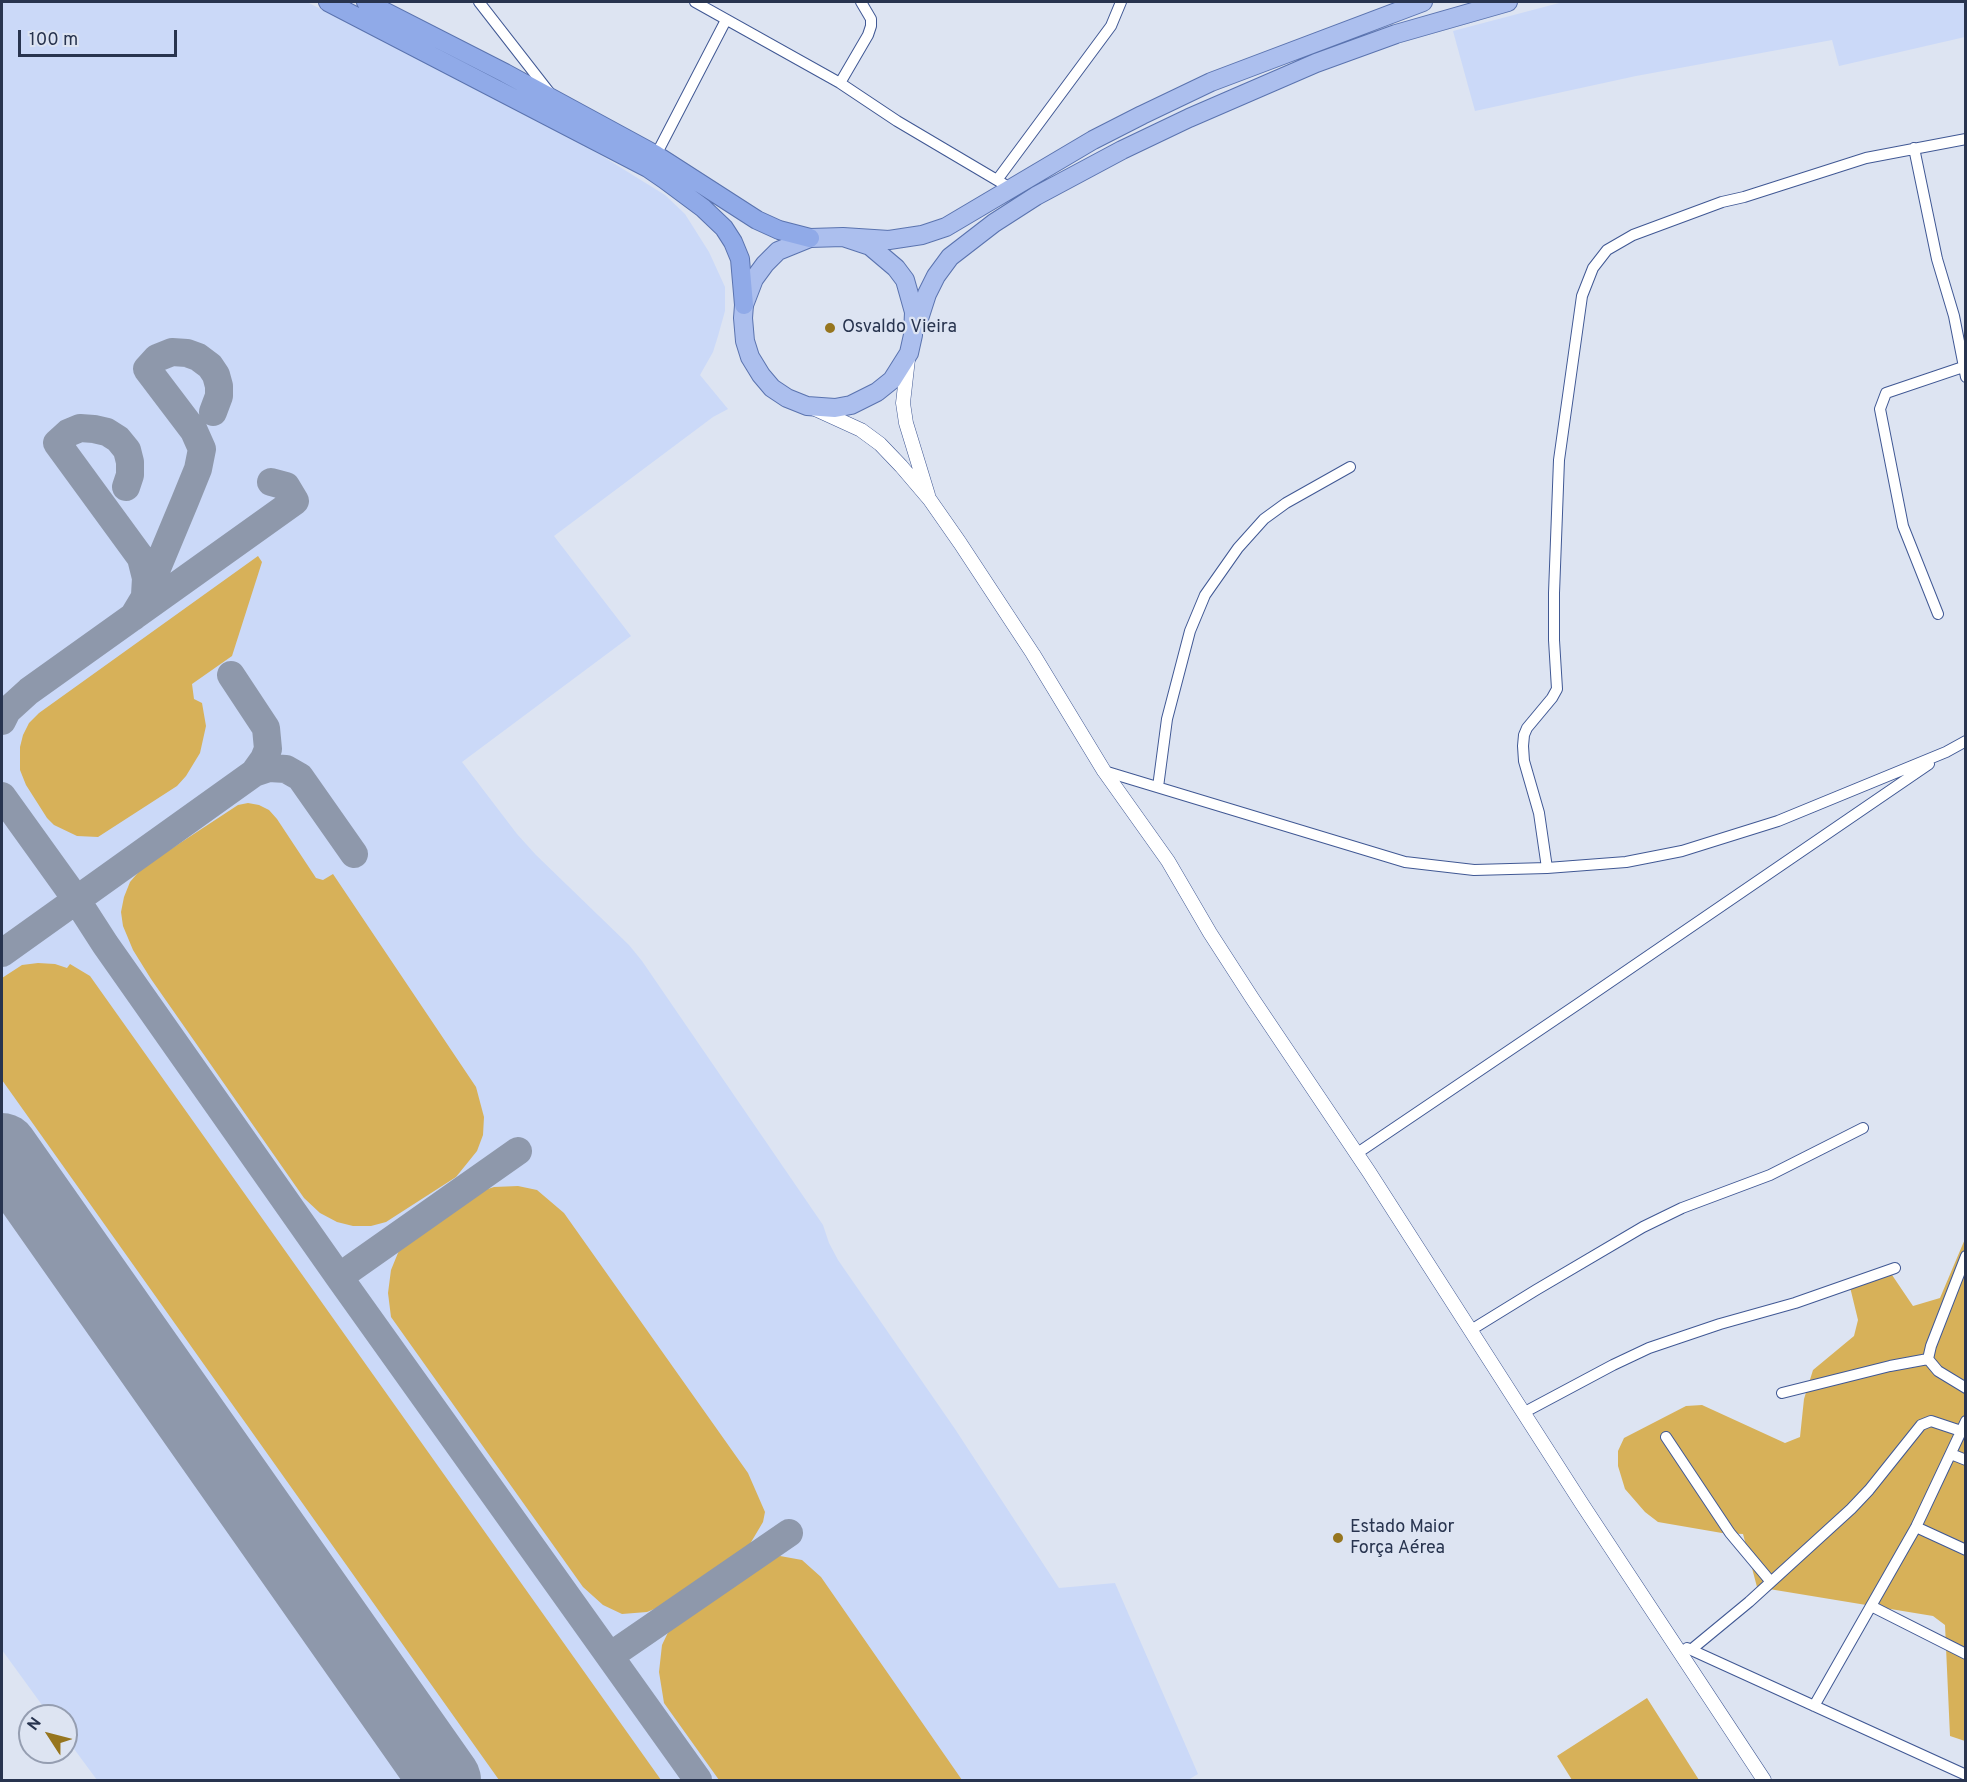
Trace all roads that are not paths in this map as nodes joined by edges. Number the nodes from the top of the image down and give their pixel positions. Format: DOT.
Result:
graph roads {
  1 [pos="328,2"];
  2 [pos="366,2"];
  3 [pos="478,2"];
  4 [pos="695,2"];
  5 [pos="861,2"];
  6 [pos="1121,2"];
  7 [pos="1423,2"];
  8 [pos="1508,2"];
  9 [pos="726,20"];
  10 [pos="840,83"];
  11 [pos="554,100"];
  12 [pos="1965,139"];
  13 [pos="1914,148"];
  14 [pos="656,155"];
  15 [pos="1005,184"];
  16 [pos="843,237"];
  17 [pos="810,238"];
  18 [pos="744,305"];
  19 [pos="911,344"];
  20 [pos="1965,370"];
  21 [pos="807,406"];
  22 [pos="1350,467"];
  23 [pos="930,500"];
  24 [pos="1938,614"];
  25 [pos="1965,741"];
  26 [pos="1946,752"];
  27 [pos="1104,771"];
  28 [pos="1158,787"];
  29 [pos="1547,868"];
  30 [pos="1863,1128"];
  31 [pos="1356,1154"];
  32 [pos="1965,1256"];
  33 [pos="1895,1268"];
  34 [pos="1471,1330"];
  35 [pos="1928,1359"];
  36 [pos="1965,1388"];
  37 [pos="1782,1393"];
  38 [pos="1523,1413"];
  39 [pos="1963,1426"];
  40 [pos="1666,1437"];
  41 [pos="1951,1454"];
  42 [pos="1965,1461"];
  43 [pos="1916,1527"];
  44 [pos="1965,1550"];
  45 [pos="1771,1582"];
  46 [pos="1871,1606"];
  47 [pos="1675,1645"];
  48 [pos="1692,1649"];
  49 [pos="1965,1653"];
  50 [pos="1814,1706"];
  51 [pos="1965,1774"];
  52 [pos="1764,1780"];
  1 -- 18 [label="highway"];
  2 -- 11 [label="highway"];
  3 -- 11 [label="street"];
  4 -- 9 [label="street"];
  5 -- 10 [label="street"];
  6 -- 15 [label="street"];
  7 -- 15 [label="main road"];
  8 -- 19 [label="main road"];
  9 -- 10 [label="street"];
  9 -- 14 [label="street"];
  10 -- 15 [label="street"];
  11 -- 14 [label="highway"];
  12 -- 13 [label="street"];
  13 -- 20 [label="street"];
  13 -- 29 [label="street"];
  14 -- 17 [label="highway"];
  15 -- 16 [label="main road"];
  16 -- 17 [label="main road"];
  16 -- 19 [label="main road"];
  17 -- 18 [label="main road"];
  18 -- 21 [label="main road"];
  19 -- 21 [label="main road"];
  19 -- 23 [label="street"];
  20 -- 24 [label="street"];
  21 -- 23 [label="street"];
  22 -- 28 [label="street"];
  23 -- 27 [label="street"];
  25 -- 26 [label="street"];
  26 -- 29 [label="street"];
  26 -- 31 [label="street"];
  27 -- 28 [label="street"];
  27 -- 31 [label="street"];
  28 -- 29 [label="street"];
  30 -- 34 [label="street"];
  31 -- 34 [label="street"];
  32 -- 35 [label="street"];
  33 -- 38 [label="street"];
  34 -- 38 [label="street"];
  35 -- 36 [label="street"];
  35 -- 37 [label="street"];
  38 -- 47 [label="street"];
  39 -- 41 [label="street"];
  39 -- 45 [label="street"];
  40 -- 45 [label="street"];
  41 -- 42 [label="street"];
  41 -- 43 [label="street"];
  43 -- 44 [label="street"];
  43 -- 46 [label="street"];
  45 -- 48 [label="street"];
  46 -- 49 [label="street"];
  46 -- 50 [label="street"];
  47 -- 48 [label="street"];
  47 -- 52 [label="street"];
  48 -- 50 [label="street"];
  50 -- 51 [label="street"];
}
